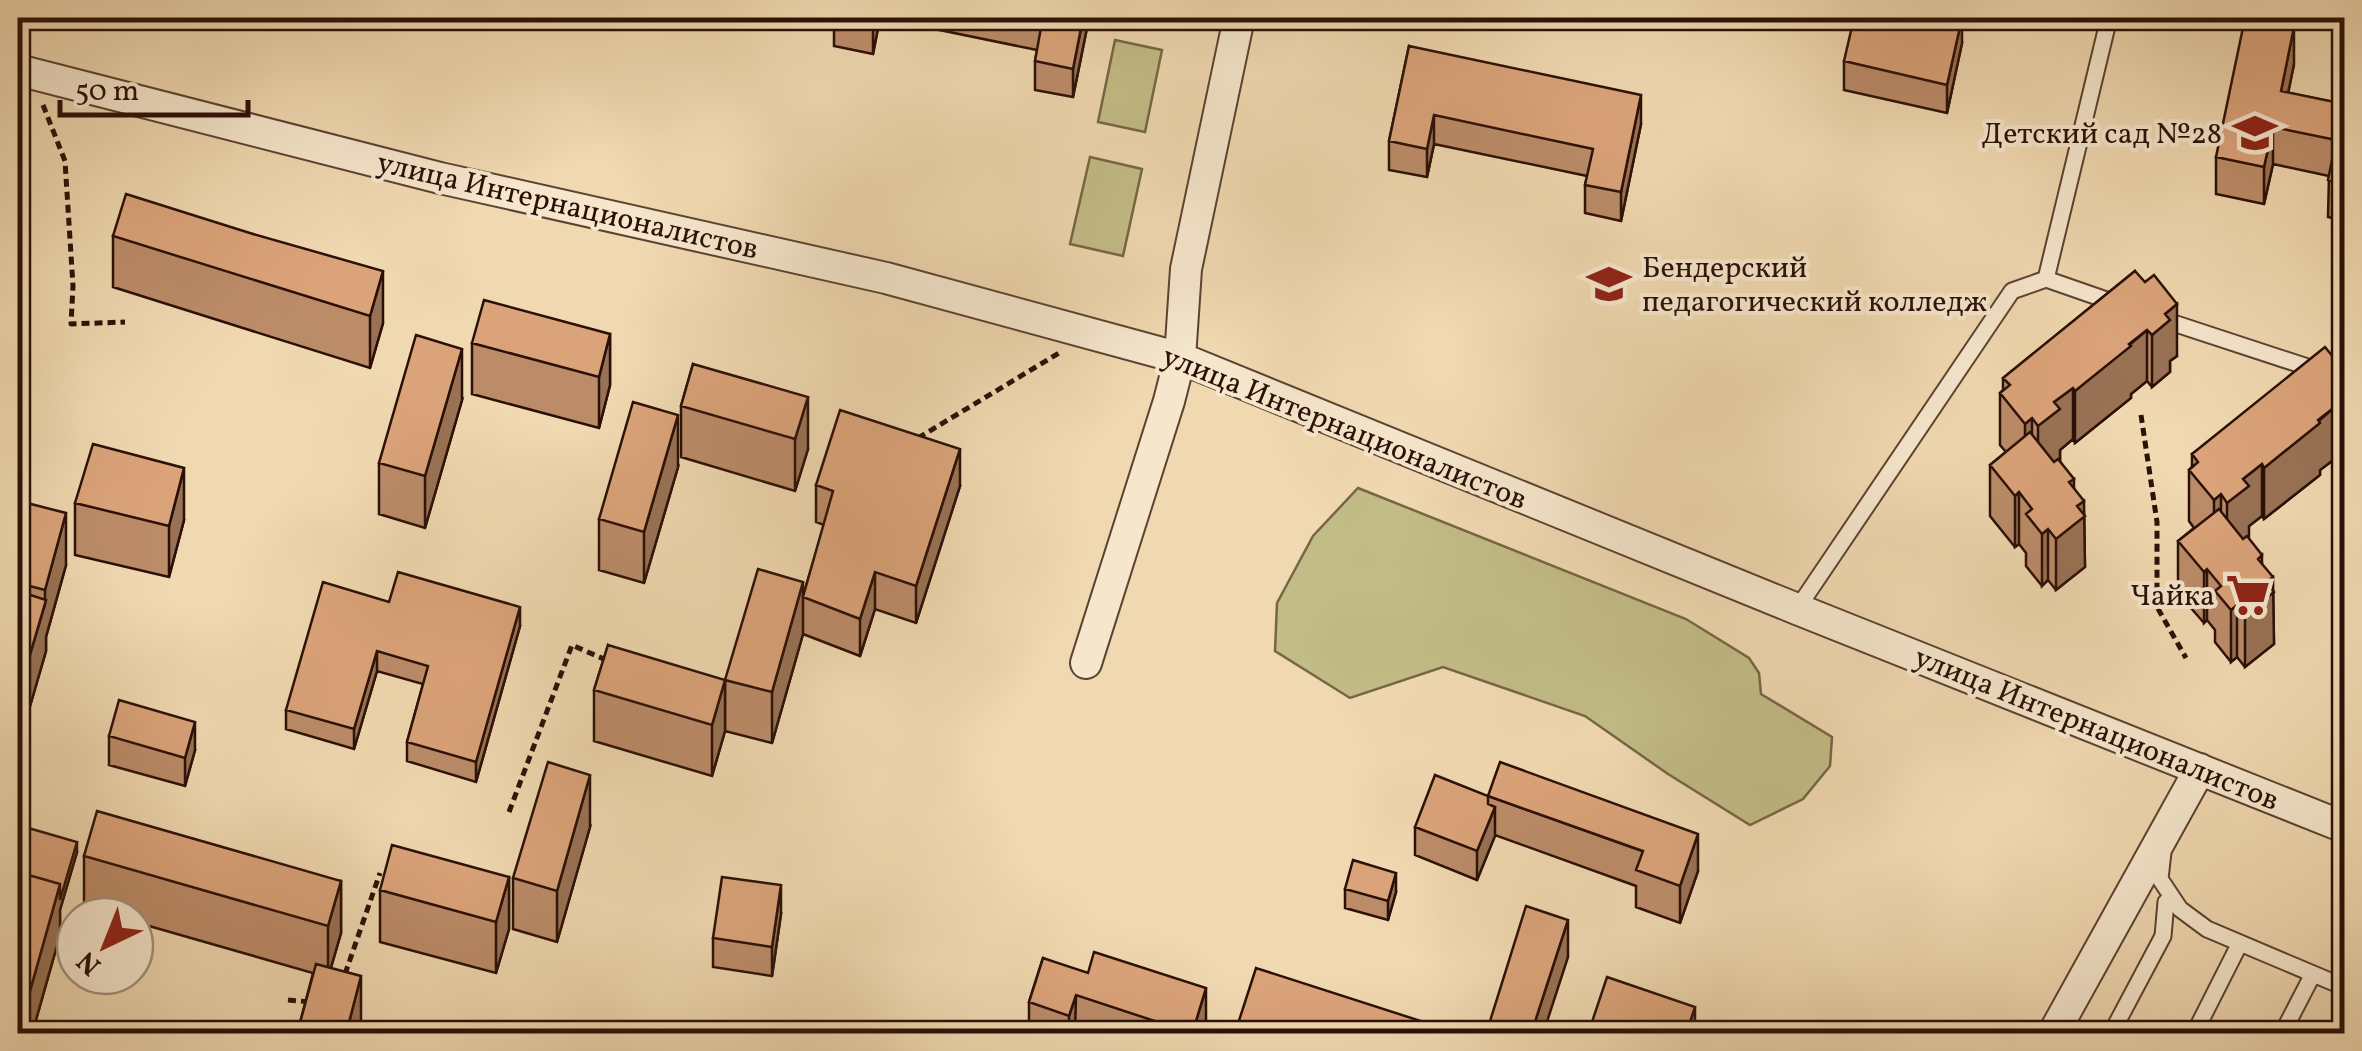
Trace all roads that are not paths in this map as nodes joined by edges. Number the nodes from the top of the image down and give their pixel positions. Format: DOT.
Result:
graph roads {
  1 [pos="1239,18"];
  2 [pos="2110,18"];
  3 [pos="24,72"];
  4 [pos="2046,279"];
  5 [pos="1180,358"];
  6 [pos="2344,378"];
  7 [pos="1797,609"];
  8 [pos="1086,662"];
  9 [pos="2200,769"];
  10 [pos="2344,826"];
  11 [pos="2165,832"];
  12 [pos="2172,897"];
  13 [pos="2240,943"];
  14 [pos="2312,974"];
  15 [pos="2344,987"];
  16 [pos="2052,1034"];
  17 [pos="2111,1034"];
  18 [pos="2194,1034"];
  19 [pos="2282,1034"];
  1 -- 5 [label="street"];
  2 -- 4 [label="lane"];
  3 -- 5 [label="street, улица Интернационалистов"];
  4 -- 6 [label="lane"];
  4 -- 7 [label="lane"];
  5 -- 7 [label="street, улица Интернационалистов"];
  5 -- 8 [label="street"];
  7 -- 9 [label="street, улица Интернационалистов"];
  9 -- 10 [label="street, улица Интернационалистов"];
  9 -- 11 [label="street"];
  11 -- 12 [label="lane"];
  11 -- 16 [label="street"];
  12 -- 13 [label="lane"];
  12 -- 17 [label="lane"];
  13 -- 14 [label="lane"];
  13 -- 18 [label="lane"];
  14 -- 15 [label="lane"];
  14 -- 19 [label="lane"];
}
